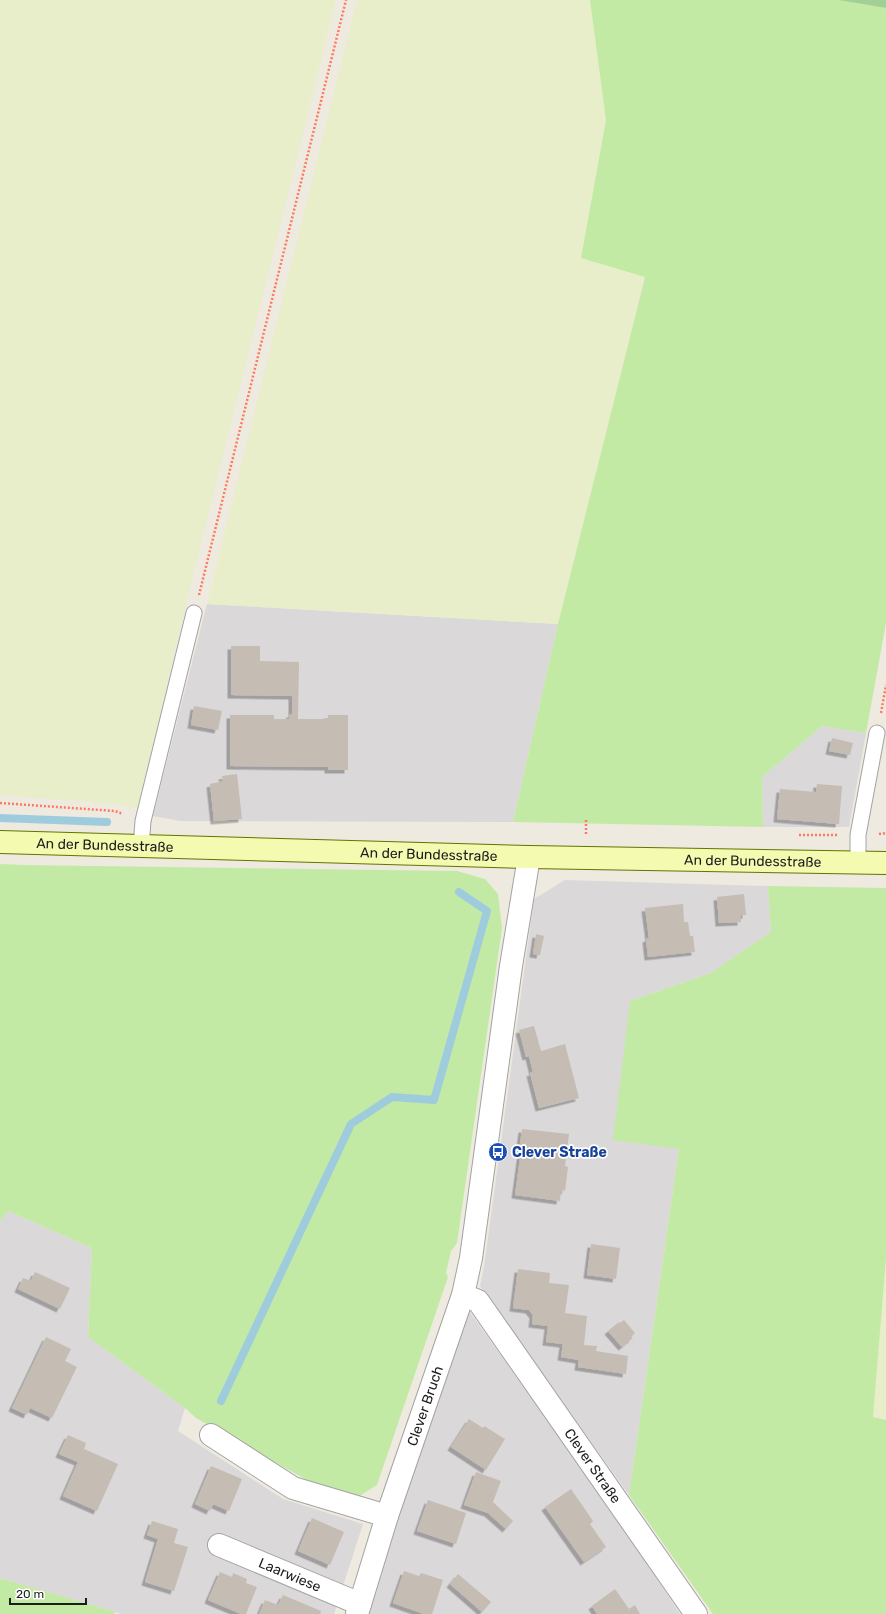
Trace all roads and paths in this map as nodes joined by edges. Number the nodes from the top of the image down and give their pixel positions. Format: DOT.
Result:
graph roads {
  1 [pos="346,0"];
  2 [pos="194,613"];
  3 [pos="886,685"];
  4 [pos="877,733"];
  5 [pos="0,802"];
  6 [pos="143,822"];
  7 [pos="0,842"];
  8 [pos="141,847"];
  9 [pos="529,857"];
  10 [pos="858,863"];
  11 [pos="886,863"];
  12 [pos="463,1295"];
  13 [pos="211,1435"];
  14 [pos="387,1516"];
  15 [pos="219,1545"];
  16 [pos="359,1609"];
  17 [pos="696,1614"];
  1 -- 2 [label="path"];
  2 -- 6 [label="lane"];
  3 -- 4 [label="path"];
  4 -- 10 [label="lane"];
  5 -- 6 [label="path"];
  6 -- 8 [label="lane"];
  7 -- 8 [label="main road, An der Bundesstraße"];
  8 -- 9 [label="main road, An der Bundesstraße"];
  9 -- 10 [label="main road, An der Bundesstraße"];
  9 -- 12 [label="street"];
  10 -- 11 [label="main road, An der Bundesstraße"];
  12 -- 14 [label="street, Clever Bruch"];
  12 -- 17 [label="street, Clever Straße"];
  13 -- 14 [label="street"];
  14 -- 16 [label="street, Clever Bruch"];
  15 -- 16 [label="street, Laarwiese"];
}
